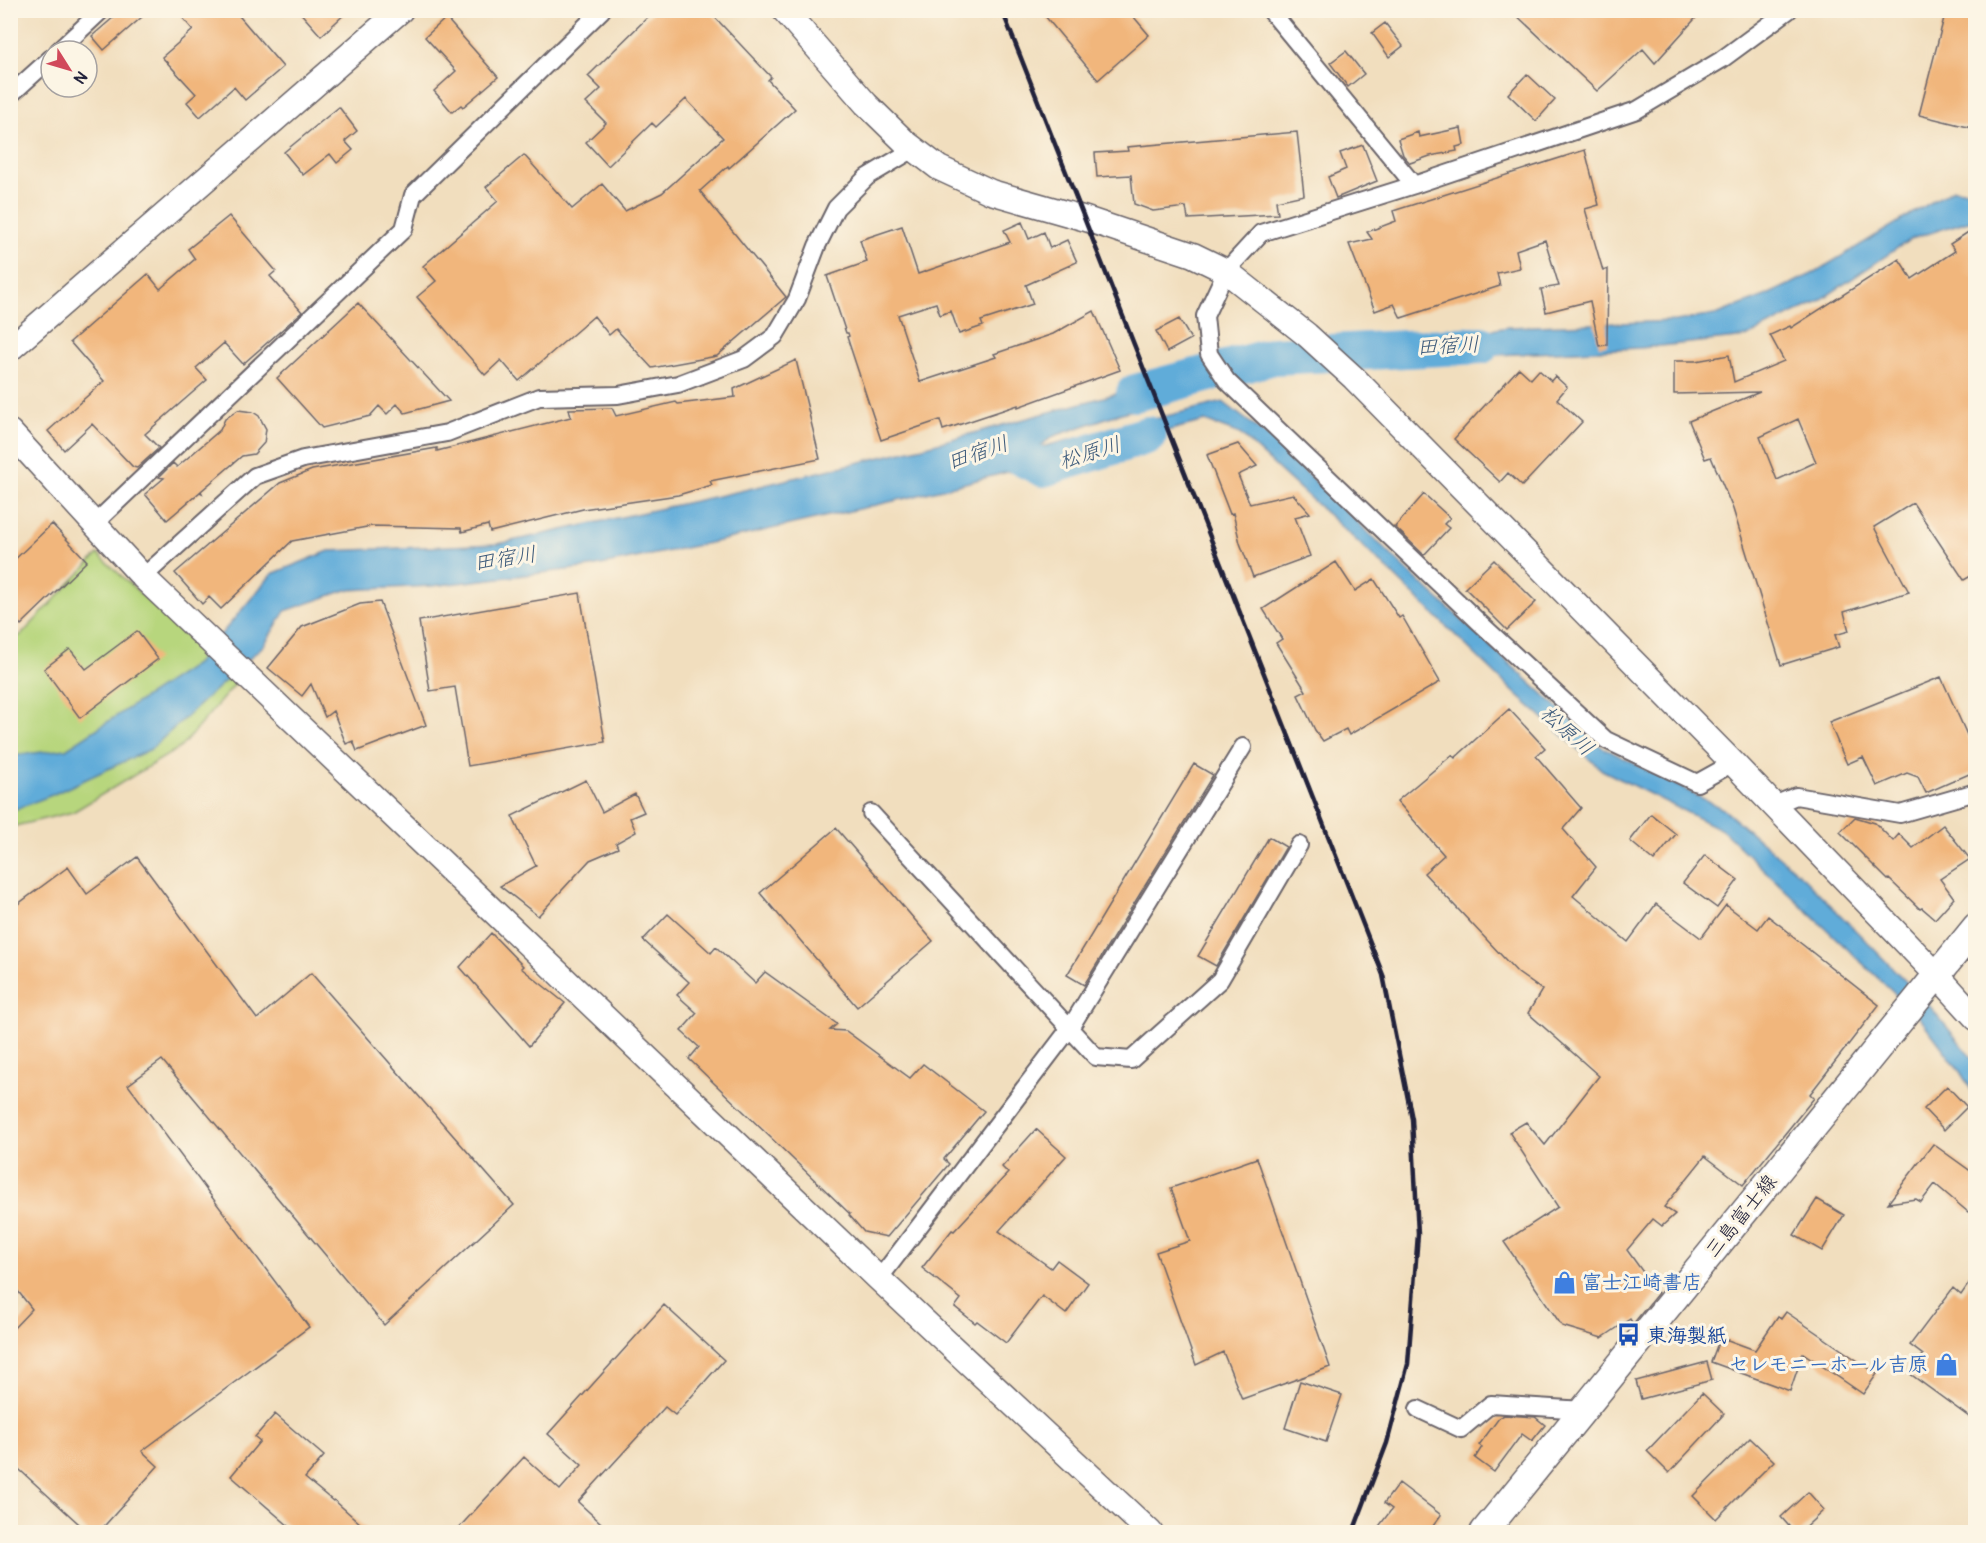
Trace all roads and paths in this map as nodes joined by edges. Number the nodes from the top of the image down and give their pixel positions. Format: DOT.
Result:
graph roads {
  1 [pos="102,10"];
  2 [pos="401,10"];
  3 [pos="602,10"];
  4 [pos="784,10"];
  5 [pos="1270,10"];
  6 [pos="1789,10"];
  7 [pos="71,39"];
  8 [pos="39,69"];
  9 [pos="10,95"];
  10 [pos="914,148"];
  11 [pos="1414,185"];
  12 [pos="1226,271"];
  13 [pos="10,349"];
  14 [pos="10,432"];
  15 [pos="94,524"];
  16 [pos="142,577"];
  17 [pos="1243,747"];
  18 [pos="1733,763"];
  19 [pos="1976,792"];
  20 [pos="1774,805"];
  21 [pos="871,813"];
  22 [pos="1299,845"];
  23 [pos="1976,927"];
  24 [pos="1922,993"];
  25 [pos="1976,1018"];
  26 [pos="1070,1028"];
  27 [pos="879,1279"];
  28 [pos="1418,1409"];
  29 [pos="1584,1410"];
  30 [pos="1150,1533"];
  31 [pos="1484,1533"];
  1 -- 7 [label="street"];
  2 -- 13 [label="street"];
  3 -- 15 [label="street"];
  4 -- 10 [label="street"];
  5 -- 11 [label="street"];
  6 -- 11 [label="street"];
  8 -- 9 [label="street"];
  10 -- 12 [label="street"];
  10 -- 16 [label="street"];
  11 -- 12 [label="street"];
  12 -- 18 [label="street"];
  12 -- 18 [label="street"];
  14 -- 15 [label="street"];
  15 -- 16 [label="street"];
  16 -- 27 [label="street"];
  17 -- 26 [label="street"];
  18 -- 20 [label="street"];
  19 -- 20 [label="street"];
  20 -- 24 [label="street"];
  21 -- 26 [label="street"];
  22 -- 26 [label="street"];
  23 -- 24 [label="main road, 三島富士線"];
  24 -- 25 [label="street"];
  24 -- 29 [label="main road, 三島富士線"];
  26 -- 27 [label="street"];
  27 -- 30 [label="street"];
  28 -- 29 [label="street"];
  29 -- 31 [label="main road, 三島富士線"];
}
